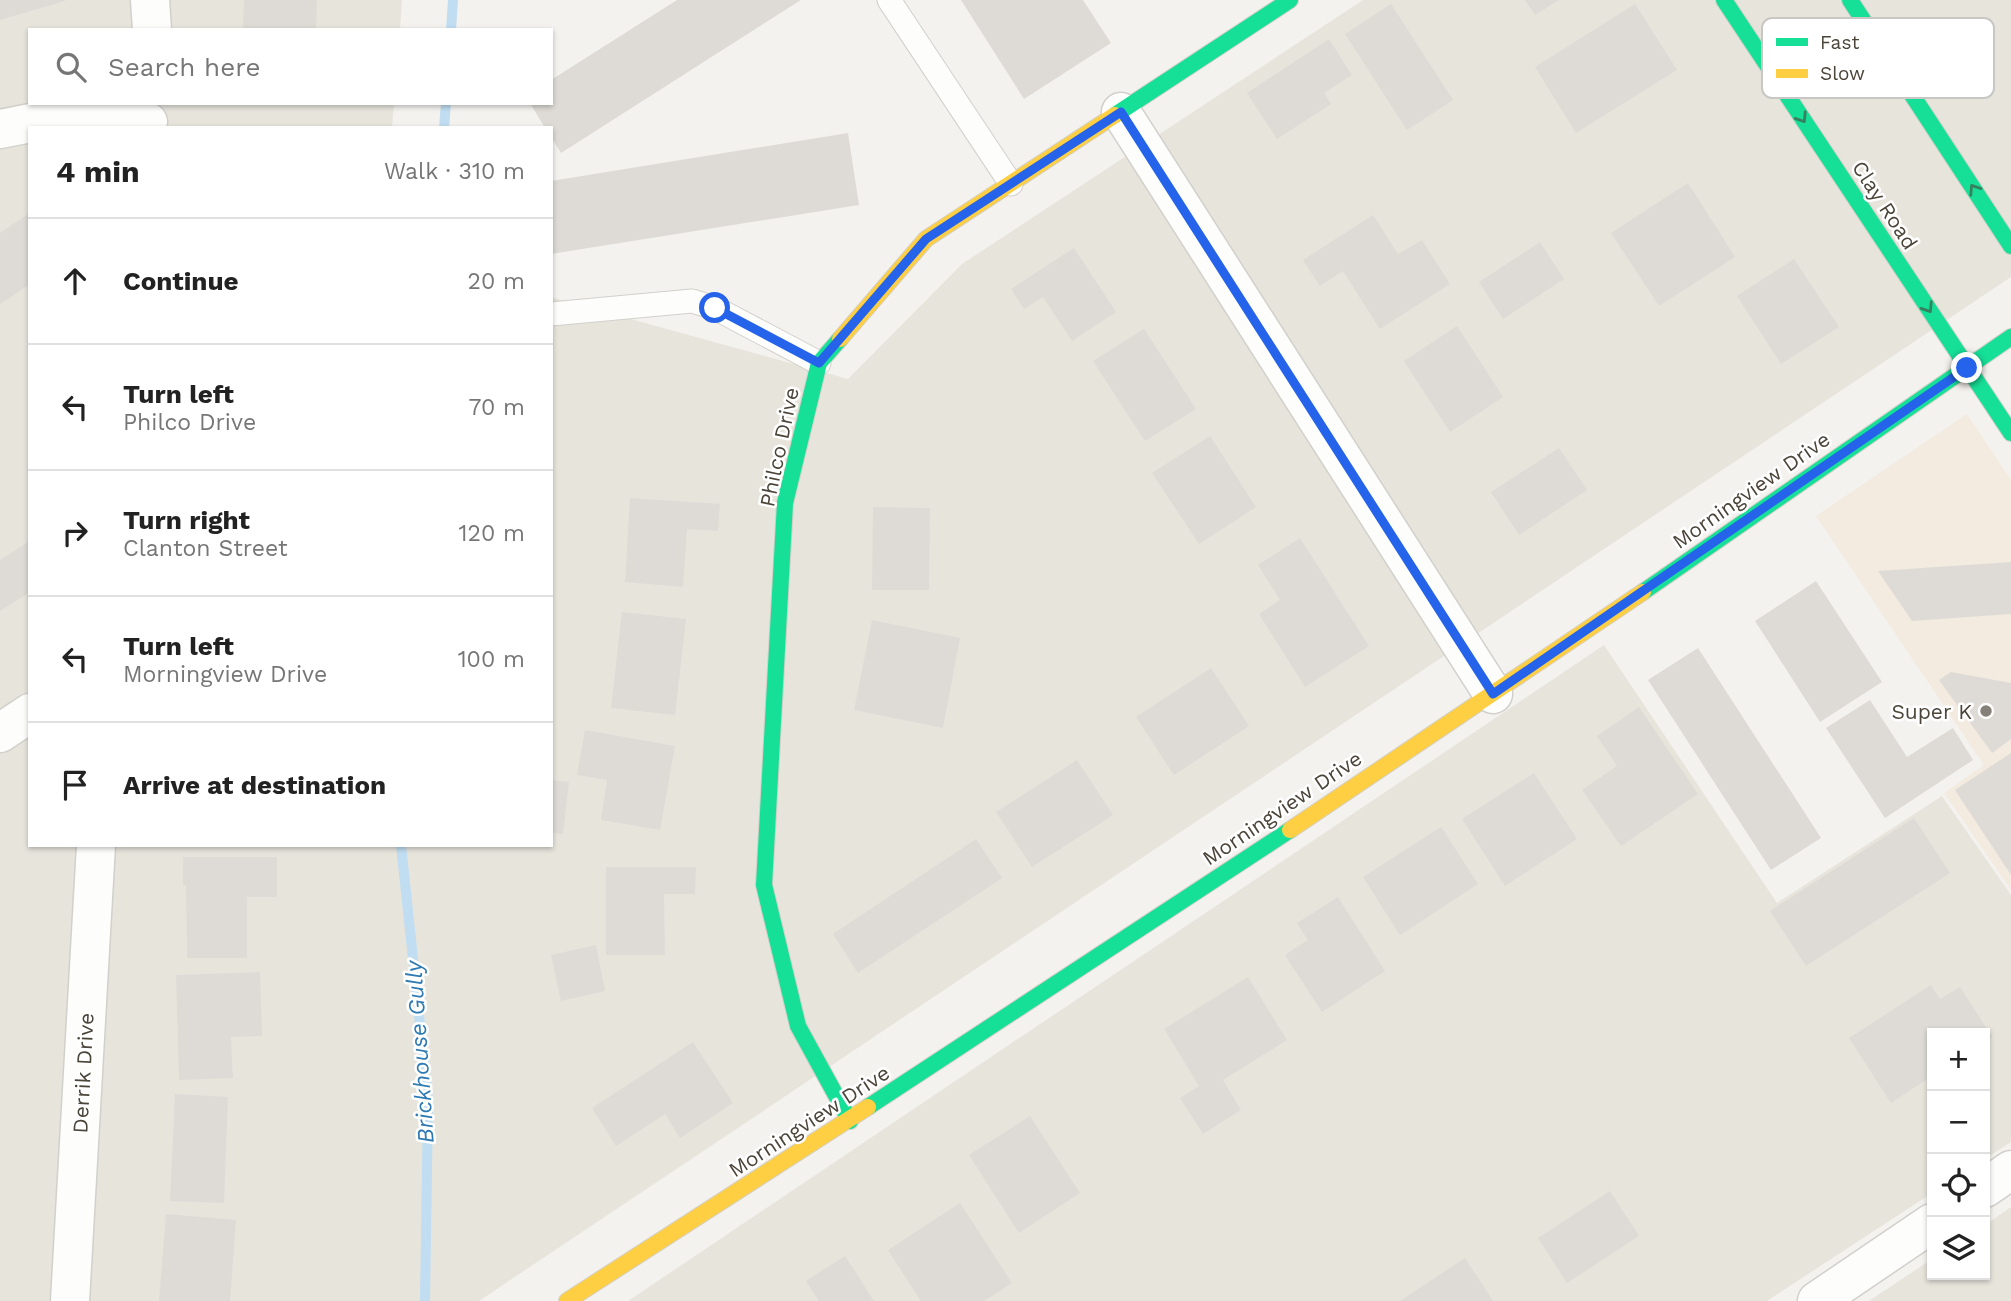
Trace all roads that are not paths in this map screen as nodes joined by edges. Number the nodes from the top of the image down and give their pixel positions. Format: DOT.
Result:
graph roads {
  1 [pos="149,0"];
  2 [pos="889,0"];
  3 [pos="1290,0"];
  4 [pos="1724,0"];
  5 [pos="1850,0"];
  6 [pos="1862,18"];
  7 [pos="152,28"];
  8 [pos="1762,58"];
  9 [pos="1789,98"];
  10 [pos="1914,98"];
  11 [pos="1121,112"];
  12 [pos="148,118"];
  13 [pos="0,128"];
  14 [pos="1012,184"];
  15 [pos="2011,246"];
  16 [pos="553,314"];
  17 [pos="2011,337"];
  18 [pos="819,363"];
  19 [pos="1967,368"];
  20 [pos="2011,433"];
  21 [pos="1493,694"];
  22 [pos="28,714"];
  23 [pos="0,733"];
  24 [pos="96,847"];
  25 [pos="850,1121"];
  26 [pos="2011,1170"];
  27 [pos="1990,1185"];
  28 [pos="1927,1226"];
  29 [pos="70,1301"];
  30 [pos="567,1301"];
  31 [pos="1817,1301"];
  1 -- 7 [label="street"];
  2 -- 14 [label="lane"];
  3 -- 11 [label="street, Philco Drive"];
  4 -- 8 [label="street, Clay Road, one-way"];
  6 -- 5 [label="street, one-way"];
  9 -- 19 [label="street, Clay Road, one-way"];
  15 -- 10 [label="street, one-way"];
  11 -- 14 [label="street, Philco Drive"];
  11 -- 21 [label="street"];
  12 -- 13 [label="street"];
  14 -- 18 [label="street, Philco Drive"];
  16 -- 18 [label="lane"];
  17 -- 19 [label="street, Morningview Drive"];
  18 -- 25 [label="street, Philco Drive"];
  19 -- 20 [label="street, Clay Road"];
  19 -- 21 [label="street, Morningview Drive"];
  21 -- 25 [label="street, Morningview Drive"];
  22 -- 23 [label="street"];
  24 -- 29 [label="street, Derrik Drive"];
  25 -- 30 [label="street, Morningview Drive"];
  26 -- 27 [label="street"];
  28 -- 31 [label="street"];
}
